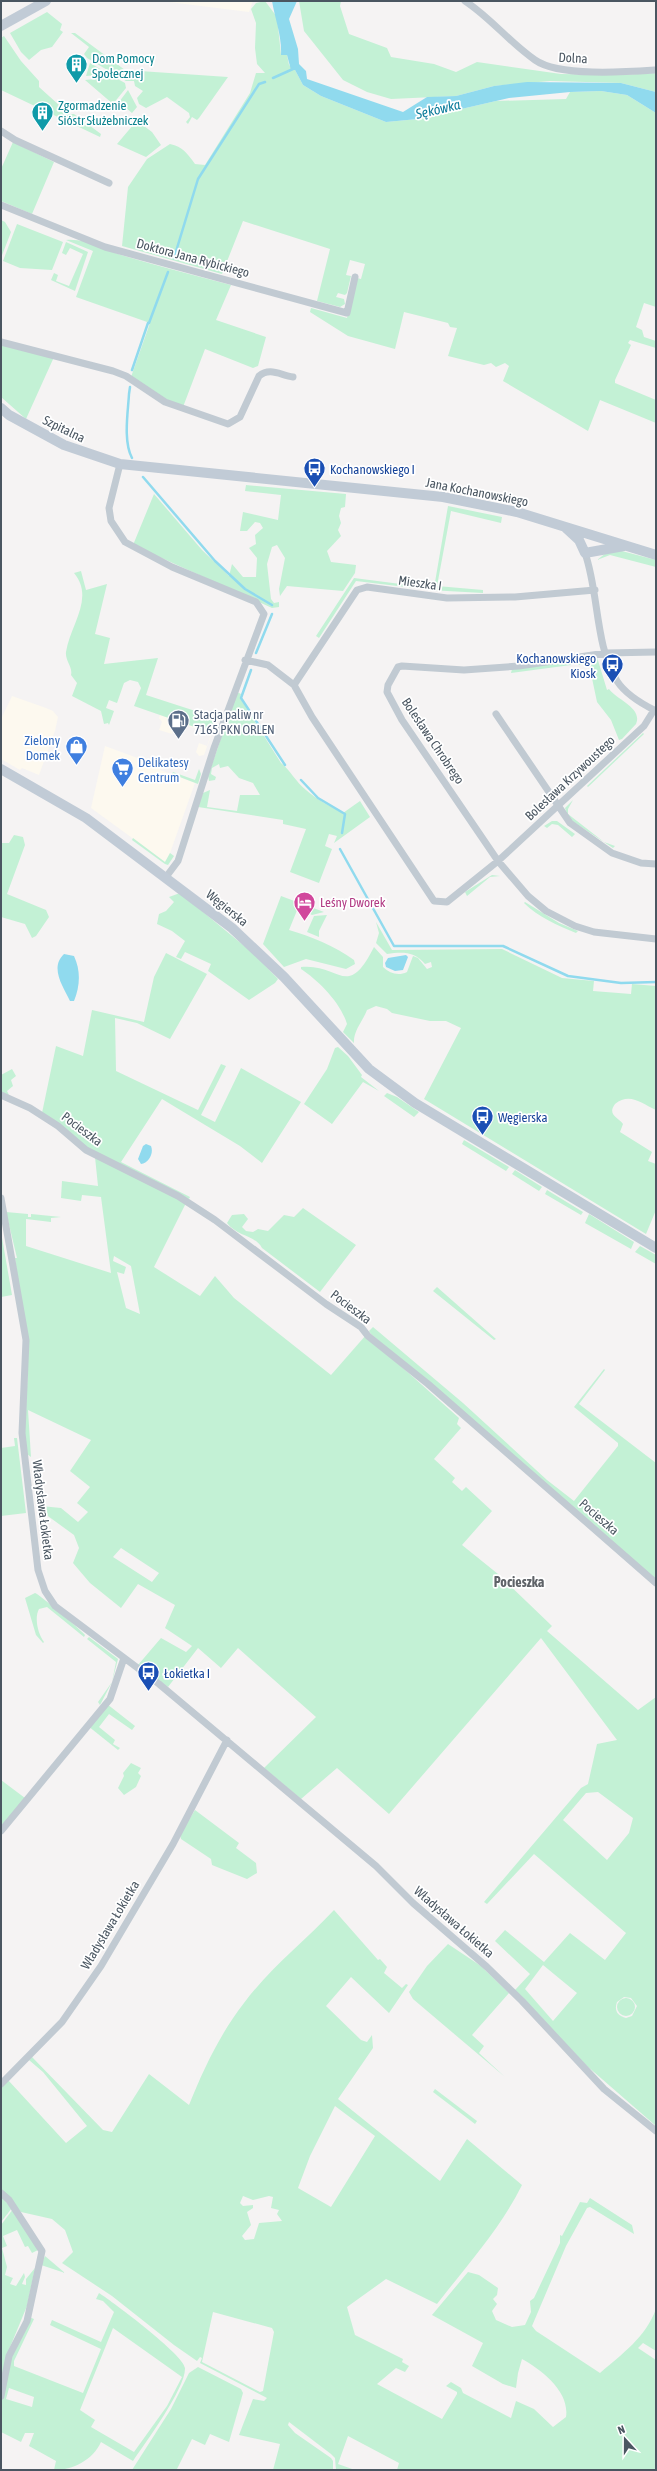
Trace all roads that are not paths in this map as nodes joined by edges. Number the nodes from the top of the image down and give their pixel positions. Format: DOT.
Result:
graph roads {
  1 [pos="46,1"];
  2 [pos="465,1"];
  3 [pos="1,26"];
  4 [pos="656,70"];
  5 [pos="1,131"];
  6 [pos="109,183"];
  7 [pos="1,205"];
  8 [pos="355,277"];
  9 [pos="1,342"];
  10 [pos="293,377"];
  11 [pos="1,408"];
  12 [pos="120,464"];
  13 [pos="564,526"];
  14 [pos="589,532"];
  15 [pos="624,546"];
  16 [pos="583,549"];
  17 [pos="656,555"];
  18 [pos="595,590"];
  19 [pos="656,652"];
  20 [pos="606,653"];
  21 [pos="245,660"];
  22 [pos="294,685"];
  23 [pos="655,711"];
  24 [pos="496,714"];
  25 [pos="1,769"];
  26 [pos="558,807"];
  27 [pos="498,861"];
  28 [pos="656,864"];
  29 [pos="166,877"];
  30 [pos="656,939"];
  31 [pos="1,1095"];
  32 [pos="1,1198"];
  33 [pos="656,1248"];
  34 [pos="656,1583"];
  35 [pos="124,1658"];
  36 [pos="227,1740"];
  37 [pos="1,1831"];
  38 [pos="1,2084"];
  39 [pos="656,2131"];
  40 [pos="1,2193"];
  41 [pos="1,2396"];
  1 -- 3 [label="main road"];
  2 -- 4 [label="street, Dolna"];
  5 -- 6 [label="street"];
  7 -- 8 [label="street, Doktora Jana Rybickiego"];
  9 -- 10 [label="street"];
  11 -- 12 [label="main road, Szpitalna"];
  12 -- 13 [label="main road, Jana Kochanowskiego"];
  12 -- 21 [label="street"];
  13 -- 14 [label="main road, Jana Kochanowskiego"];
  13 -- 16 [label="main road"];
  14 -- 15 [label="main road, Jana Kochanowskiego"];
  14 -- 16 [label="main road"];
  15 -- 16 [label="main road"];
  15 -- 17 [label="main road, Jana Kochanowskiego"];
  16 -- 18 [label="street"];
  18 -- 20 [label="street"];
  18 -- 22 [label="street, Mieszka I"];
  19 -- 20 [label="street"];
  20 -- 23 [label="street"];
  20 -- 27 [label="street, Bolesława Chrobrego"];
  21 -- 22 [label="street"];
  21 -- 29 [label="street"];
  22 -- 27 [label="street"];
  23 -- 26 [label="street, Bolesława Krzywoustego"];
  24 -- 26 [label="street"];
  25 -- 29 [label="main road, Węgierska"];
  26 -- 27 [label="street, Bolesława Krzywoustego"];
  26 -- 28 [label="street"];
  27 -- 30 [label="street"];
  29 -- 33 [label="main road, Węgierska"];
  31 -- 34 [label="street, Pocieszka"];
  32 -- 35 [label="street, Władysława Łokietka"];
  35 -- 36 [label="street, Władysława Łokietka"];
  35 -- 37 [label="street"];
  36 -- 38 [label="street, Władysława Łokietka"];
  36 -- 39 [label="street, Władysława Łokietka"];
  40 -- 41 [label="street"];
}
